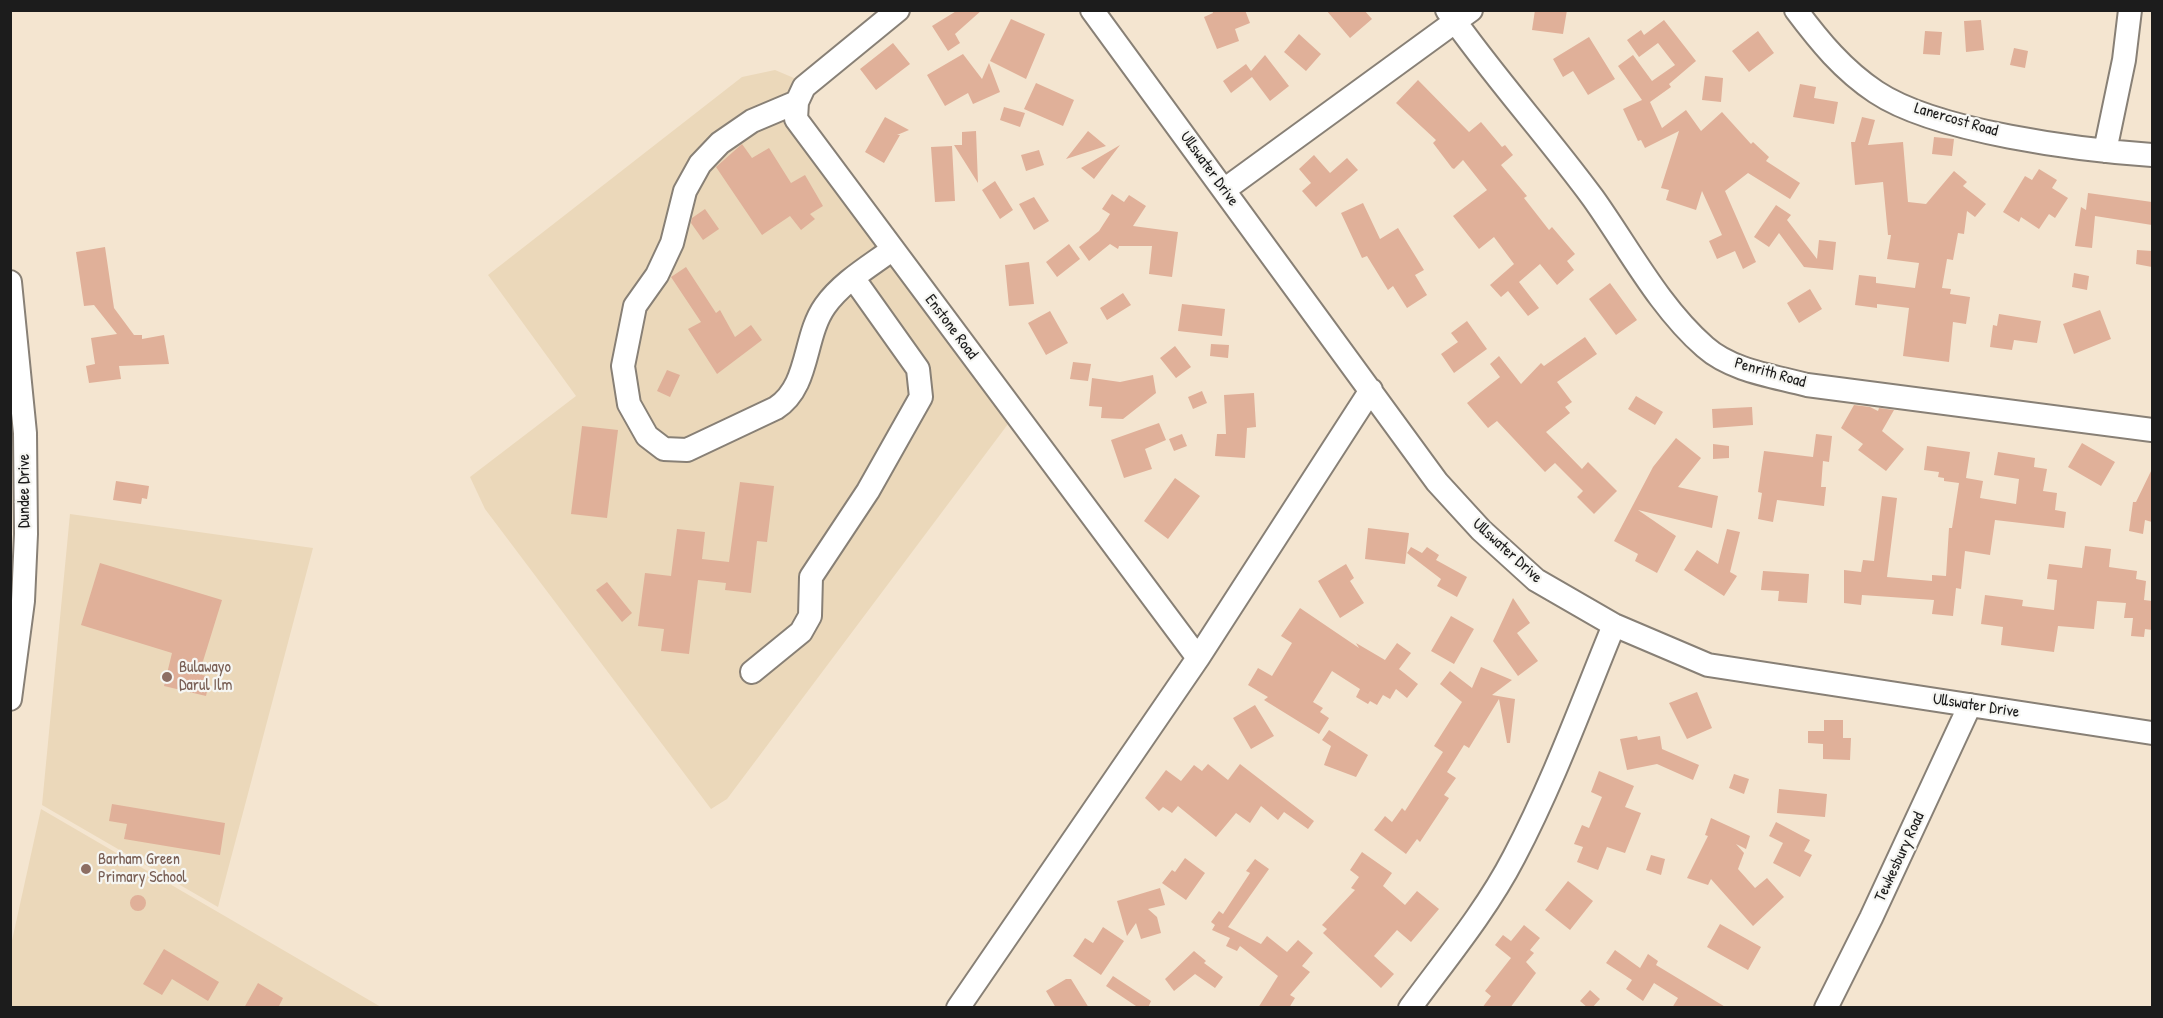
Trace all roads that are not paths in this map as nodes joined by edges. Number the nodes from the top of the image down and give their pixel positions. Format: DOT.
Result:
graph roads {
  1 [pos="898,10"];
  2 [pos="1092,10"];
  3 [pos="1796,10"];
  4 [pos="2130,10"];
  5 [pos="1458,15"];
  6 [pos="797,102"];
  7 [pos="2105,151"];
  8 [pos="2152,155"];
  9 [pos="1224,190"];
  10 [pos="893,249"];
  11 [pos="854,279"];
  12 [pos="10,282"];
  13 [pos="1371,390"];
  14 [pos="2152,430"];
  15 [pos="1614,626"];
  16 [pos="1198,658"];
  17 [pos="752,672"];
  18 [pos="10,699"];
  19 [pos="1970,705"];
  20 [pos="2152,733"];
  21 [pos="958,1008"];
  22 [pos="1410,1008"];
  23 [pos="1826,1008"];
  1 -- 6 [label="street"];
  2 -- 9 [label="street, Ullswater Drive"];
  3 -- 7 [label="street, Lanercost Road"];
  4 -- 7 [label="street"];
  5 -- 9 [label="street"];
  5 -- 14 [label="street, Penrith Road"];
  6 -- 10 [label="street, Enstone Road"];
  6 -- 11 [label="street"];
  7 -- 8 [label="street, Lanercost Road"];
  9 -- 13 [label="street, Ullswater Drive"];
  10 -- 11 [label="street"];
  10 -- 16 [label="street, Enstone Road"];
  11 -- 17 [label="street"];
  12 -- 18 [label="street, Dundee Drive"];
  13 -- 15 [label="street, Ullswater Drive"];
  13 -- 16 [label="street"];
  15 -- 19 [label="street, Ullswater Drive"];
  15 -- 22 [label="street"];
  16 -- 21 [label="street"];
  19 -- 20 [label="street, Ullswater Drive"];
  19 -- 23 [label="street, Tewkesbury Road"];
}
